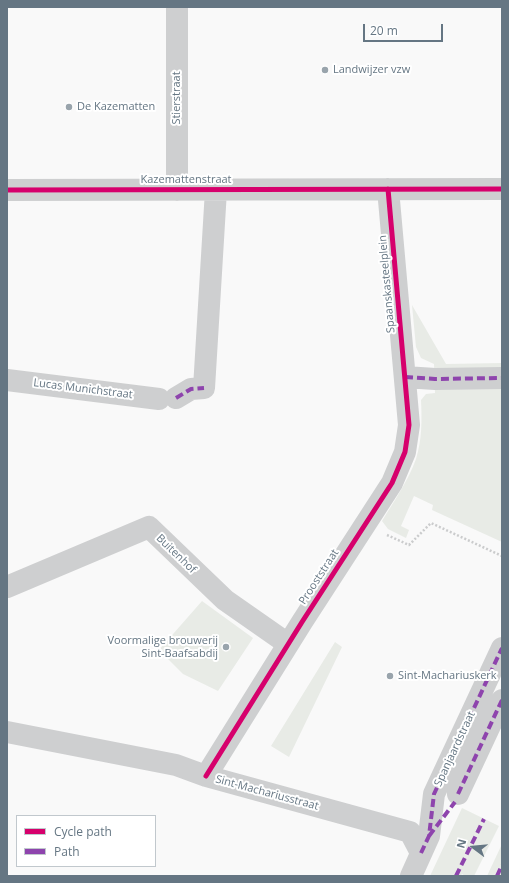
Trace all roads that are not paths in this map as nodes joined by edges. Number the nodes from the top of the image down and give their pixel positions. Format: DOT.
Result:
graph roads {
  1 [pos="177,7"];
  2 [pos="388,189"];
  3 [pos="502,189"];
  4 [pos="7,190"];
  5 [pos="177,190"];
  6 [pos="216,190"];
  7 [pos="405,377"];
  8 [pos="502,378"];
  9 [pos="7,380"];
  10 [pos="167,399"];
  11 [pos="7,587"];
  12 [pos="288,644"];
  13 [pos="502,648"];
  14 [pos="502,700"];
  15 [pos="7,732"];
  16 [pos="206,776"];
  17 [pos="425,844"];
  18 [pos="410,876"];
  1 -- 5 [label="street, Stierstraat"];
  2 -- 3 [label="street"];
  2 -- 6 [label="street, Kazemattenstraat"];
  2 -- 7 [label="street, Spaanskasteelplein"];
  4 -- 5 [label="street, Kazemattenstraat"];
  5 -- 6 [label="street, Kazemattenstraat"];
  6 -- 10 [label="street, Kazemattenstraat"];
  7 -- 8 [label="street"];
  7 -- 12 [label="street, Prooststraat"];
  9 -- 10 [label="street, Lucas Munichstraat"];
  11 -- 12 [label="street, Buitenhof"];
  12 -- 16 [label="street, Prooststraat"];
  13 -- 17 [label="street, Spanjaardstraat"];
  14 -- 17 [label="street"];
  15 -- 16 [label="street, Sint-Machariusstraat"];
  16 -- 17 [label="street, Sint-Machariusstraat"];
  17 -- 18 [label="street, Spanjaardstraat"];
}
